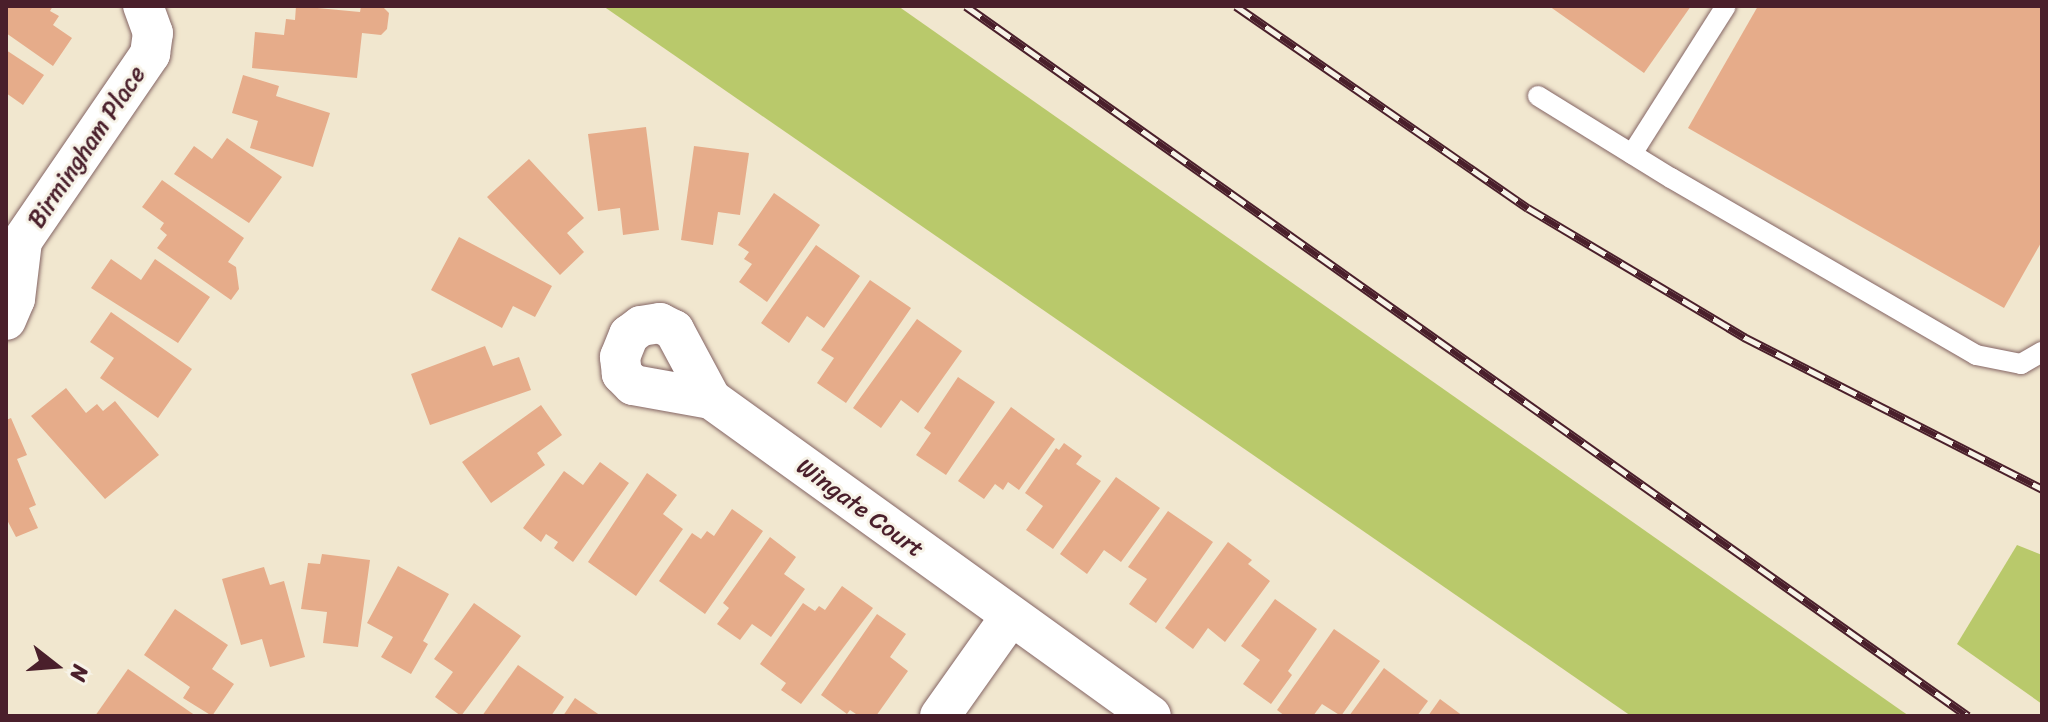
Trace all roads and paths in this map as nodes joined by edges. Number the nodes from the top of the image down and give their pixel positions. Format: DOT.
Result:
graph roads {
  1 [pos="143,6"];
  2 [pos="1726,6"];
  3 [pos="1538,96"];
  4 [pos="1632,154"];
  5 [pos="14,245"];
  6 [pos="6,320"];
  7 [pos="2042,352"];
  8 [pos="711,399"];
  9 [pos="1010,617"];
  10 [pos="940,716"];
  11 [pos="1151,716"];
  1 -- 5 [label="street, Birmingham Place"];
  2 -- 4 [label="lane"];
  3 -- 4 [label="lane"];
  4 -- 7 [label="lane"];
  5 -- 6 [label="street, Birmingham Place"];
  8 -- 9 [label="street, Wingate Court"];
  9 -- 10 [label="street"];
  9 -- 11 [label="street, Wingate Court"];
}
